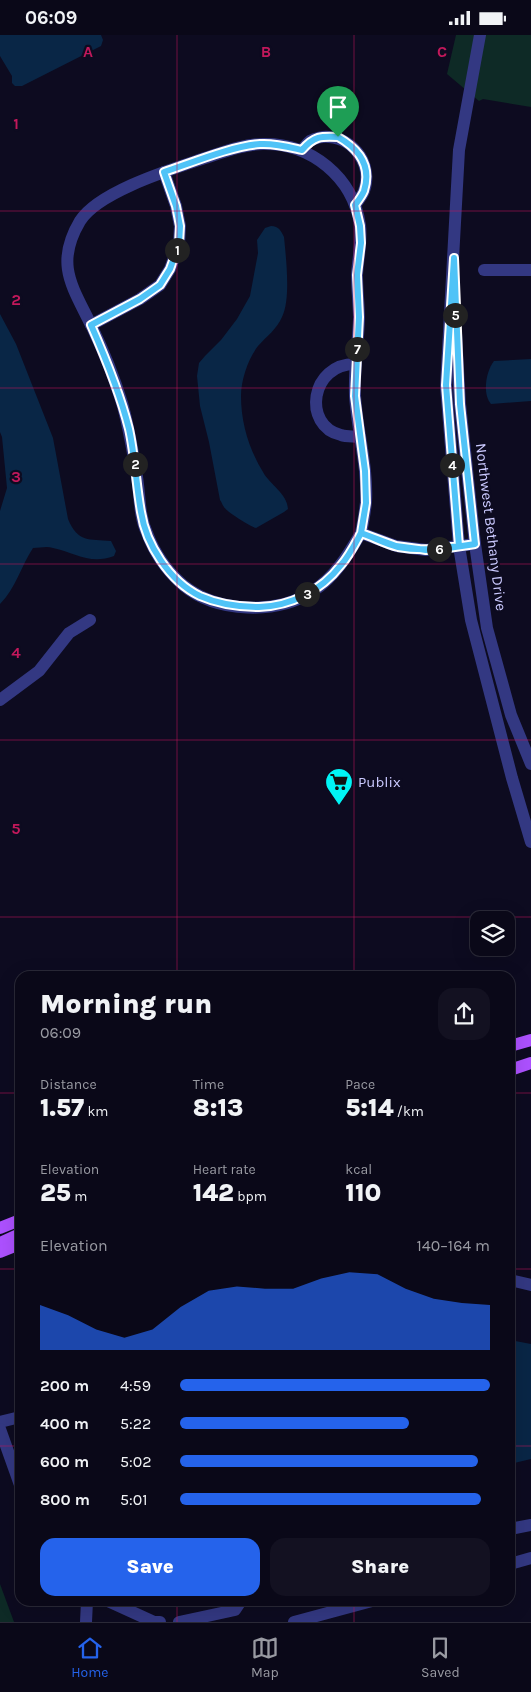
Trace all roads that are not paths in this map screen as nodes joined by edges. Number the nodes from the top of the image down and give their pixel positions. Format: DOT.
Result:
graph roads {
  1 [pos="480,35"];
  2 [pos="302,150"];
  3 [pos="164,172"];
  4 [pos="355,205"];
  5 [pos="454,258"];
  6 [pos="484,269"];
  7 [pos="531,270"];
  8 [pos="91,325"];
  9 [pos="356,364"];
  10 [pos="360,437"];
  11 [pos="361,533"];
  12 [pos="475,544"];
  13 [pos="459,546"];
  14 [pos="90,620"];
  15 [pos="0,700"];
  16 [pos="531,764"];
  17 [pos="531,842"];
  18 [pos="531,1039"];
  19 [pos="515,1044"];
  20 [pos="531,1063"];
  21 [pos="515,1068"];
  22 [pos="15,1219"];
  23 [pos="0,1221"];
  24 [pos="15,1221"];
  25 [pos="0,1228"];
  26 [pos="15,1236"];
  27 [pos="0,1243"];
  28 [pos="15,1246"];
  29 [pos="0,1252"];
  30 [pos="515,1281"];
  31 [pos="531,1285"];
  32 [pos="15,1418"];
  33 [pos="0,1423"];
  34 [pos="0,1429"];
  35 [pos="15,1471"];
  36 [pos="531,1525"];
  37 [pos="515,1528"];
  38 [pos="531,1558"];
  39 [pos="515,1563"];
  40 [pos="87,1606"];
  41 [pos="120,1606"];
  42 [pos="237,1606"];
  43 [pos="353,1606"];
  44 [pos="86,1622"];
  45 [pos="160,1622"];
  46 [pos="179,1622"];
  47 [pos="294,1622"];
  1 -- 5 [label="street, Northwest Bethany Drive"];
  2 -- 3 [label="street"];
  2 -- 4 [label="street"];
  2 -- 4 [label="street"];
  3 -- 8 [label="street"];
  3 -- 8 [label="street"];
  4 -- 9 [label="street"];
  5 -- 12 [label="street, Northwest Bethany Drive"];
  5 -- 13 [label="street, Northwest Bethany Drive"];
  6 -- 7 [label="street"];
  8 -- 11 [label="street"];
  9 -- 10 [label="street"];
  9 -- 10 [label="street"];
  10 -- 11 [label="street"];
  11 -- 13 [label="street"];
  12 -- 13 [label="street"];
  12 -- 16 [label="street, Northwest Bethany Drive"];
  13 -- 17 [label="street, Northwest Bethany Drive"];
  14 -- 15 [label="street"];
  18 -- 19 [label="main road"];
  20 -- 21 [label="main road"];
  22 -- 23 [label="main road"];
  24 -- 25 [label="main road"];
  26 -- 27 [label="main road"];
  28 -- 29 [label="main road"];
  30 -- 31 [label="street"];
  32 -- 33 [label="street"];
  34 -- 35 [label="street"];
  36 -- 37 [label="street"];
  38 -- 39 [label="street"];
  40 -- 44 [label="street"];
  41 -- 45 [label="street"];
  42 -- 46 [label="street"];
  43 -- 47 [label="street"];
}
